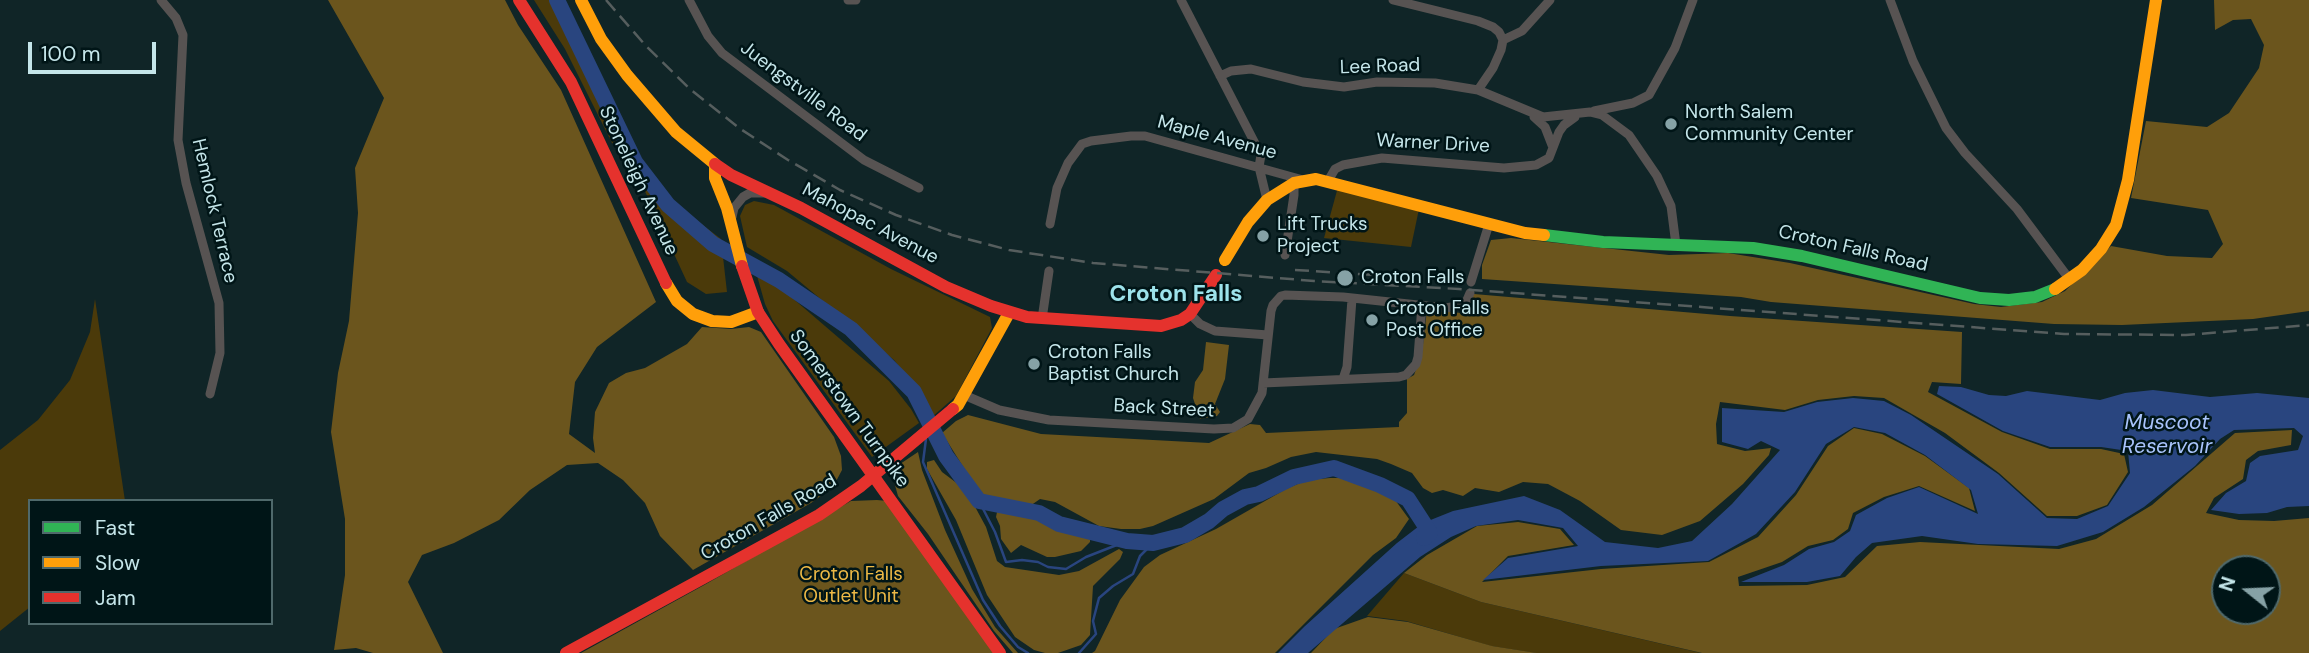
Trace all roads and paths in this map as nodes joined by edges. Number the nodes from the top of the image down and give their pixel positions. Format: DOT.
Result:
graph roads {
  1 [pos="161,0"];
  2 [pos="519,0"];
  3 [pos="581,0"];
  4 [pos="689,0"];
  5 [pos="848,0"];
  6 [pos="856,0"];
  7 [pos="1181,0"];
  8 [pos="1393,0"];
  9 [pos="1550,0"];
  10 [pos="1693,0"];
  11 [pos="1890,0"];
  12 [pos="2157,0"];
  13 [pos="1503,40"];
  14 [pos="1220,76"];
  15 [pos="1478,90"];
  16 [pos="1527,112"];
  17 [pos="1585,113"];
  18 [pos="1552,152"];
  19 [pos="715,164"];
  20 [pos="1259,167"];
  21 [pos="1328,181"];
  22 [pos="1299,182"];
  23 [pos="919,188"];
  24 [pos="768,193"];
  25 [pos="1267,200"];
  26 [pos="1050,224"];
  27 [pos="1489,224"];
  28 [pos="733,228"];
  29 [pos="1676,244"];
  30 [pos="1284,255"];
  31 [pos="1224,260"];
  32 [pos="1049,271"];
  33 [pos="1216,275"];
  34 [pos="2070,280"];
  35 [pos="1471,282"];
  36 [pos="1470,293"];
  37 [pos="1352,299"];
  38 [pos="1422,305"];
  39 [pos="758,312"];
  40 [pos="1009,313"];
  41 [pos="1190,314"];
  42 [pos="1042,319"];
  43 [pos="1268,335"];
  44 [pos="1343,379"];
  45 [pos="1263,383"];
  46 [pos="211,394"];
  47 [pos="964,396"];
  48 [pos="873,476"];
  49 [pos="566,653"];
  50 [pos="1000,653"];
  1 -- 46 [label="street, Hemlock Terrace"];
  2 -- 39 [label="main road, Stoneleigh Avenue"];
  3 -- 19 [label="main road, Mahopac Avenue"];
  4 -- 23 [label="street, Juengstville Road"];
  5 -- 6 [label="street"];
  7 -- 14 [label="street"];
  8 -- 13 [label="street"];
  9 -- 13 [label="street"];
  10 -- 17 [label="street, Lee Road"];
  11 -- 34 [label="street"];
  12 -- 34 [label="main road, Croton Falls Road"];
  13 -- 15 [label="street"];
  14 -- 15 [label="street, Lee Road"];
  14 -- 20 [label="street"];
  15 -- 16 [label="street, Lee Road"];
  16 -- 17 [label="street, Lee Road"];
  16 -- 18 [label="street"];
  17 -- 18 [label="street"];
  17 -- 29 [label="street"];
  18 -- 21 [label="street, Warner Drive"];
  19 -- 24 [label="main road, Mahopac Avenue"];
  19 -- 28 [label="main road, Somerstown Turnpike"];
  20 -- 22 [label="street, Maple Avenue"];
  20 -- 25 [label="street"];
  20 -- 26 [label="street, Maple Avenue"];
  21 -- 22 [label="main road"];
  21 -- 27 [label="main road, Croton Falls Road"];
  22 -- 25 [label="main road"];
  22 -- 30 [label="street"];
  24 -- 28 [label="street"];
  24 -- 40 [label="main road, Mahopac Avenue"];
  25 -- 31 [label="main road"];
  27 -- 29 [label="main road, Croton Falls Road"];
  27 -- 35 [label="street"];
  28 -- 39 [label="main road, Somerstown Turnpike"];
  29 -- 34 [label="main road, Croton Falls Road"];
  32 -- 42 [label="street"];
  33 -- 41 [label="main road"];
  36 -- 38 [label="street"];
  37 -- 38 [label="street"];
  37 -- 43 [label="street, Back Street"];
  37 -- 44 [label="street"];
  38 -- 44 [label="street"];
  39 -- 48 [label="main road, Somerstown Turnpike"];
  40 -- 42 [label="main road, Mahopac Avenue"];
  40 -- 47 [label="main road, Croton Falls Road"];
  41 -- 42 [label="main road, Mahopac Avenue"];
  41 -- 43 [label="street"];
  43 -- 45 [label="street, Back Street"];
  44 -- 45 [label="street"];
  45 -- 47 [label="street, Back Street"];
  47 -- 48 [label="main road, Croton Falls Road"];
  48 -- 49 [label="main road, Croton Falls Road"];
  48 -- 50 [label="main road, Somerstown Turnpike"];
}
